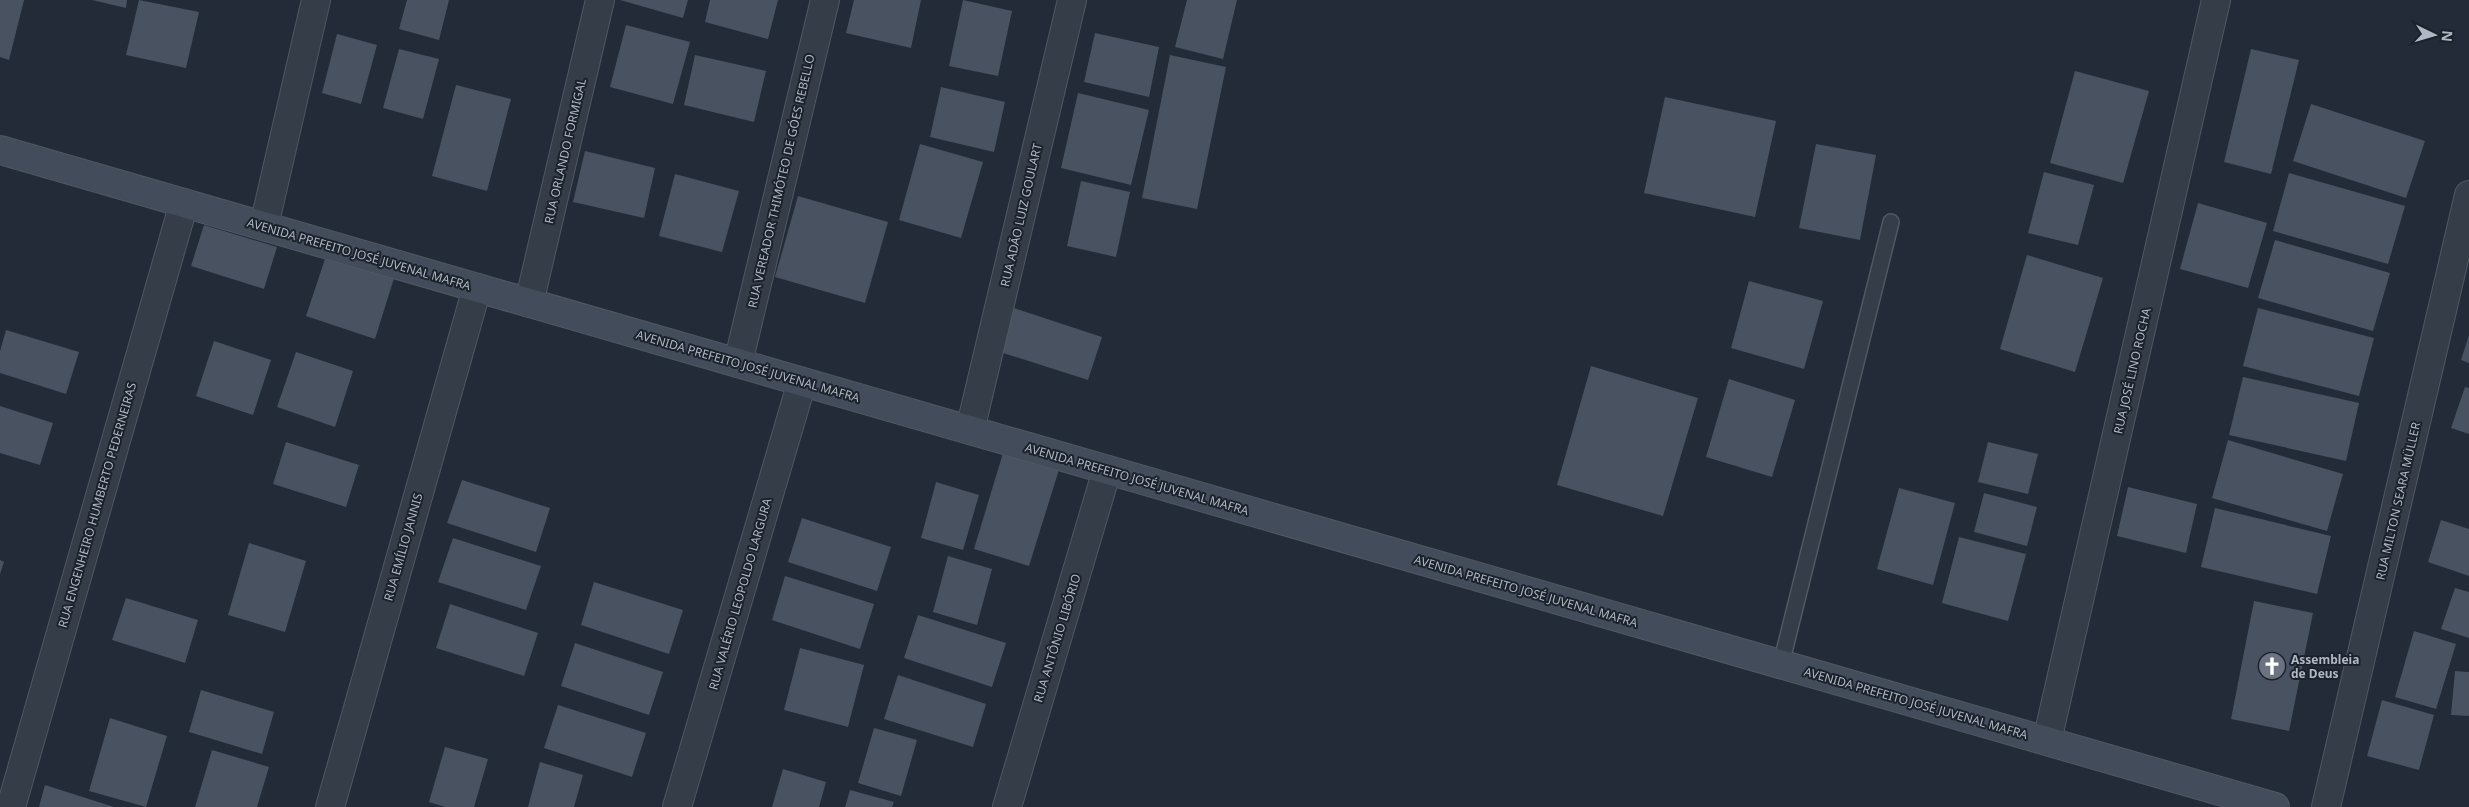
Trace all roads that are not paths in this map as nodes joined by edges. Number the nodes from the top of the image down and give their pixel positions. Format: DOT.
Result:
graph roads {
  1 [pos="316,0"];
  2 [pos="600,0"];
  3 [pos="824,0"];
  4 [pos="1072,0"];
  5 [pos="2216,0"];
  6 [pos="0,150"];
  7 [pos="2469,195"];
  8 [pos="184,203"];
  9 [pos="1891,222"];
  10 [pos="264,226"];
  11 [pos="477,288"];
  12 [pos="529,303"];
  13 [pos="738,363"];
  14 [pos="802,382"];
  15 [pos="970,430"];
  16 [pos="1107,470"];
  17 [pos="1781,664"];
  18 [pos="2047,741"];
  19 [pos="11,807"];
  20 [pos="330,807"];
  21 [pos="677,807"];
  22 [pos="1007,807"];
  23 [pos="2275,807"];
  24 [pos="2326,807"];
  1 -- 10 [label="street"];
  2 -- 12 [label="street, RUA ORLANDO FORMIGAL"];
  3 -- 13 [label="street, RUA VEREADOR THIMÓTEO DE GÓES REBELLO"];
  4 -- 15 [label="street, RUA ADÃO LUIZ GOULART"];
  5 -- 18 [label="street, RUA JOSÉ LINO ROCHA"];
  6 -- 8 [label="main road, AVENIDA PREFEITO JOSÉ JUVENAL MAFRA"];
  7 -- 24 [label="street, RUA MILTON SEARA MÜLLER"];
  8 -- 10 [label="main road, AVENIDA PREFEITO JOSÉ JUVENAL MAFRA"];
  8 -- 19 [label="street, RUA ENGENHEIRO HUMBERTO PEDERNEIRAS"];
  9 -- 17 [label="lane"];
  10 -- 11 [label="main road, AVENIDA PREFEITO JOSÉ JUVENAL MAFRA"];
  11 -- 12 [label="main road, AVENIDA PREFEITO JOSÉ JUVENAL MAFRA"];
  11 -- 20 [label="street, RUA EMÍLIO JANNIS"];
  12 -- 13 [label="main road, AVENIDA PREFEITO JOSÉ JUVENAL MAFRA"];
  13 -- 14 [label="main road, AVENIDA PREFEITO JOSÉ JUVENAL MAFRA"];
  14 -- 15 [label="main road, AVENIDA PREFEITO JOSÉ JUVENAL MAFRA"];
  14 -- 21 [label="street, RUA VALÉRIO LEOPOLDO LARGURA"];
  15 -- 16 [label="main road, AVENIDA PREFEITO JOSÉ JUVENAL MAFRA"];
  16 -- 17 [label="main road, AVENIDA PREFEITO JOSÉ JUVENAL MAFRA"];
  16 -- 22 [label="street, RUA ANTÔNIO LIBÓRIO"];
  17 -- 18 [label="main road, AVENIDA PREFEITO JOSÉ JUVENAL MAFRA"];
  18 -- 23 [label="main road, AVENIDA PREFEITO JOSÉ JUVENAL MAFRA"];
}
